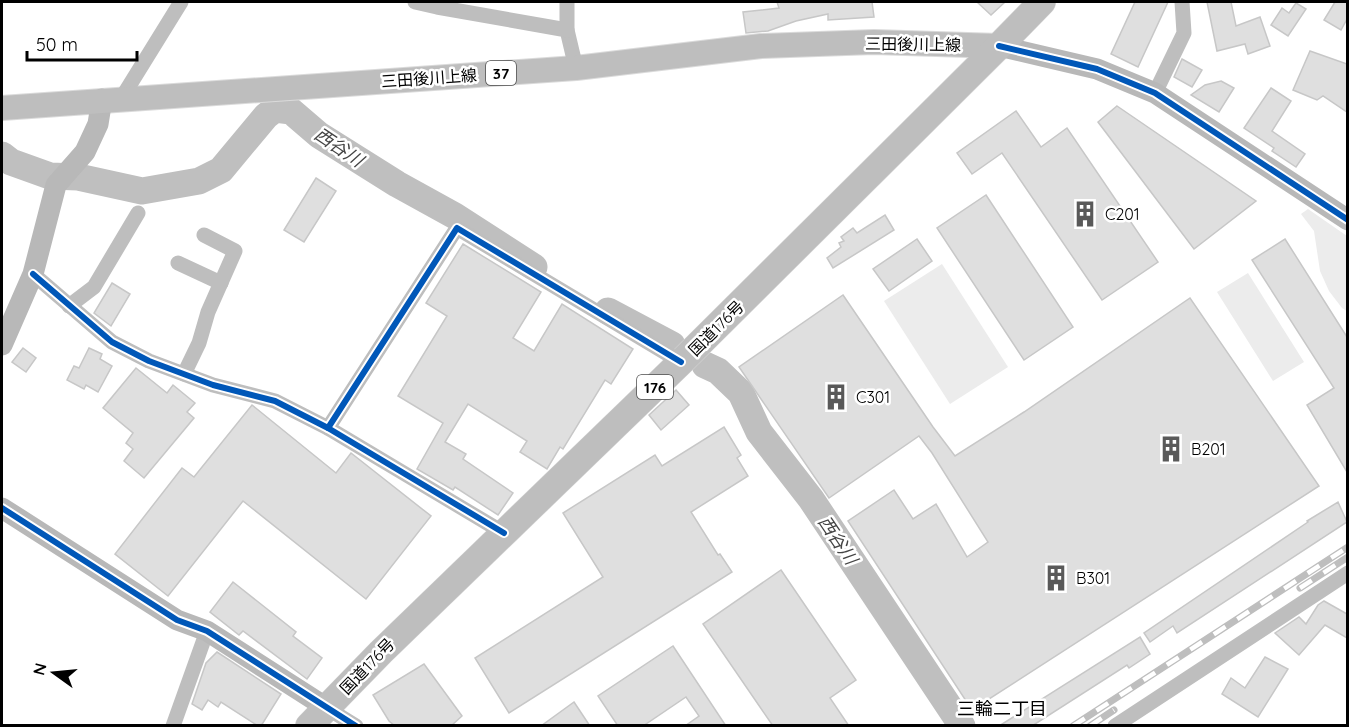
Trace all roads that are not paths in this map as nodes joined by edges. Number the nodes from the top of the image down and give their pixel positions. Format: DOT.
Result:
graph roads {
  1 [pos="181,2"];
  2 [pos="415,2"];
  3 [pos="567,2"];
  4 [pos="1042,2"];
  5 [pos="1182,2"];
  6 [pos="567,30"];
  7 [pos="999,46"];
  8 [pos="576,68"];
  9 [pos="1155,93"];
  10 [pos="112,99"];
  11 [pos="2,108"];
  12 [pos="138,213"];
  13 [pos="1347,220"];
  14 [pos="204,235"];
  15 [pos="178,262"];
  16 [pos="33,274"];
  17 [pos="220,283"];
  18 [pos="69,306"];
  19 [pos="2,345"];
  20 [pos="681,362"];
  21 [pos="184,374"];
  22 [pos="327,428"];
  23 [pos="2,508"];
  24 [pos="504,533"];
  25 [pos="1347,573"];
  26 [pos="207,631"];
  27 [pos="318,717"];
  28 [pos="173,726"];
  29 [pos="356,726"];
  30 [pos="1115,726"];
  1 -- 10 [label="street"];
  2 -- 6 [label="street"];
  3 -- 6 [label="street"];
  4 -- 7 [label="highway, 国道176号 / 176"];
  5 -- 9 [label="street"];
  6 -- 8 [label="street"];
  7 -- 8 [label="main road, 三田後川上線 / 37"];
  7 -- 9 [label="street"];
  7 -- 20 [label="highway, 国道176号 / 176"];
  8 -- 10 [label="main road, 三田後川上線 / 37"];
  9 -- 13 [label="street"];
  10 -- 11 [label="main road, 三田後川上線 / 37"];
  10 -- 16 [label="street"];
  12 -- 18 [label="street"];
  14 -- 17 [label="street"];
  15 -- 17 [label="street"];
  16 -- 18 [label="street"];
  16 -- 19 [label="street"];
  17 -- 21 [label="street"];
  18 -- 21 [label="street"];
  20 -- 22 [label="street"];
  20 -- 24 [label="highway, 国道176号 / 176"];
  21 -- 22 [label="street"];
  22 -- 24 [label="street"];
  23 -- 26 [label="street"];
  24 -- 27 [label="highway, 国道176号 / 176"];
  25 -- 30 [label="street"];
  26 -- 27 [label="street"];
  26 -- 28 [label="street"];
  27 -- 29 [label="street"];
}
